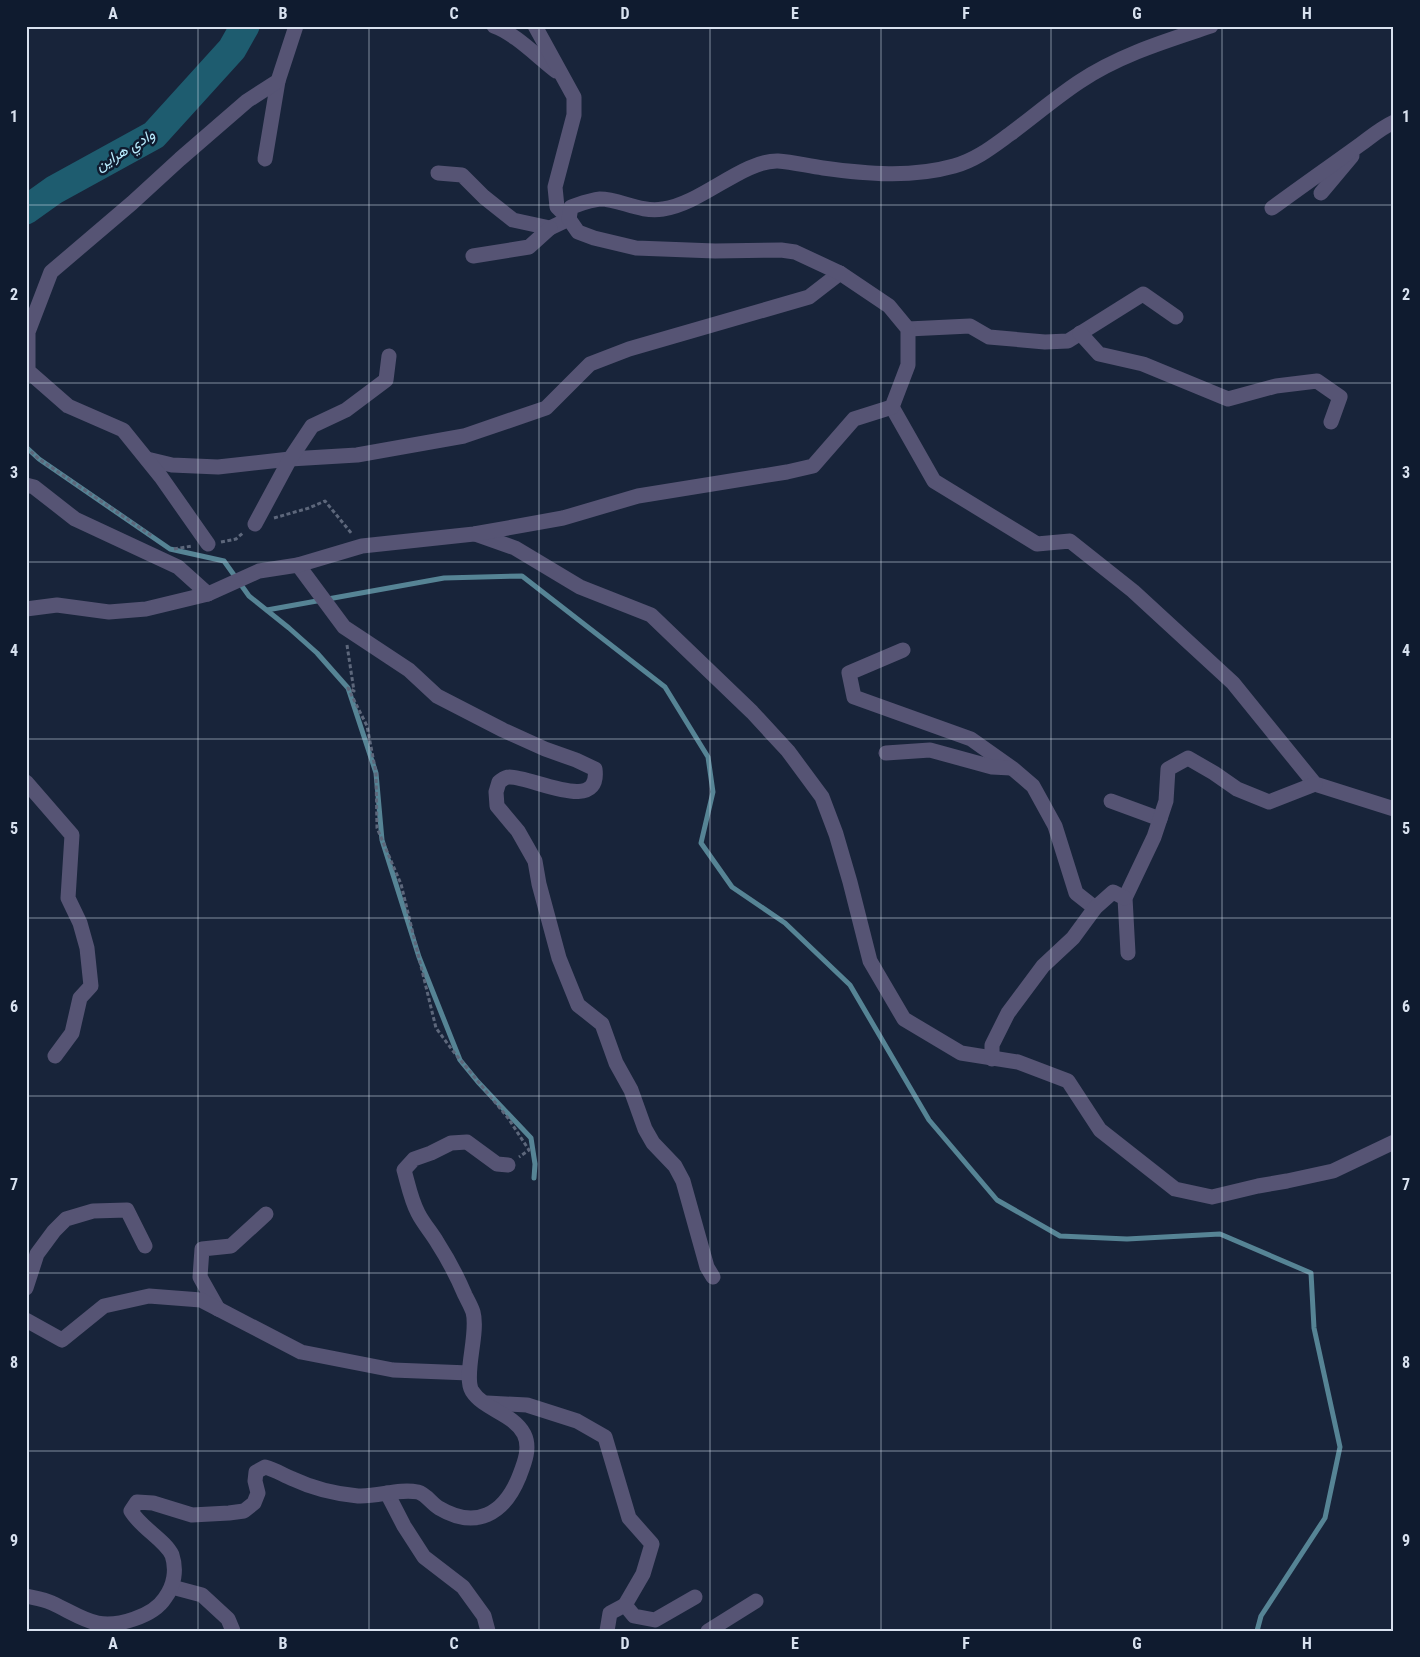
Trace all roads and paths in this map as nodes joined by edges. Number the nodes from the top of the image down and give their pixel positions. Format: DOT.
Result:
graph roads {
  1 [pos="296,26"];
  2 [pos="494,26"];
  3 [pos="535,26"];
  4 [pos="1212,26"];
  5 [pos="561,75"];
  6 [pos="278,81"];
  7 [pos="1394,122"];
  8 [pos="1362,144"];
  9 [pos="265,159"];
  10 [pos="438,173"];
  11 [pos="1322,193"];
  12 [pos="1272,208"];
  13 [pos="569,220"];
  14 [pos="550,228"];
  15 [pos="473,256"];
  16 [pos="840,273"];
  17 [pos="1176,317"];
  18 [pos="908,329"];
  19 [pos="1080,333"];
  20 [pos="389,356"];
  21 [pos="892,407"];
  22 [pos="1331,422"];
  23 [pos="146,459"];
  24 [pos="290,459"];
  25 [pos="26,485"];
  26 [pos="255,524"];
  27 [pos="474,534"];
  28 [pos="208,544"];
  29 [pos="298,565"];
  30 [pos="213,592"];
  31 [pos="26,609"];
  32 [pos="344,627"];
  33 [pos="903,650"];
  34 [pos="886,753"];
  35 [pos="1012,768"];
  36 [pos="26,782"];
  37 [pos="1315,784"];
  38 [pos="1111,801"];
  39 [pos="1394,810"];
  40 [pos="1160,819"];
  41 [pos="1125,898"];
  42 [pos="1095,908"];
  43 [pos="1128,953"];
  44 [pos="55,1056"];
  45 [pos="992,1059"];
  46 [pos="1394,1142"];
  47 [pos="508,1165"];
  48 [pos="266,1214"];
  49 [pos="145,1246"];
  50 [pos="713,1277"];
  51 [pos="26,1288"];
  52 [pos="218,1309"];
  53 [pos="26,1320"];
  54 [pos="469,1373"];
  55 [pos="484,1403"];
  56 [pos="387,1493"];
  57 [pos="172,1587"];
  58 [pos="26,1596"];
  59 [pos="695,1597"];
  60 [pos="756,1601"];
  61 [pos="625,1605"];
  62 [pos="233,1631"];
  63 [pos="488,1631"];
  64 [pos="607,1631"];
  65 [pos="708,1631"];
  1 -- 6 [label="street"];
  2 -- 5 [label="street"];
  3 -- 5 [label="street"];
  4 -- 13 [label="street"];
  5 -- 13 [label="street"];
  6 -- 9 [label="street"];
  6 -- 23 [label="street"];
  7 -- 8 [label="street"];
  8 -- 11 [label="street"];
  8 -- 12 [label="street"];
  10 -- 14 [label="street"];
  13 -- 14 [label="street"];
  13 -- 16 [label="street"];
  14 -- 15 [label="street"];
  16 -- 18 [label="street"];
  16 -- 24 [label="street"];
  17 -- 19 [label="street"];
  18 -- 19 [label="street"];
  18 -- 21 [label="street"];
  19 -- 22 [label="street"];
  20 -- 24 [label="street"];
  21 -- 27 [label="street"];
  21 -- 37 [label="street"];
  23 -- 24 [label="street"];
  23 -- 28 [label="street"];
  24 -- 26 [label="street"];
  25 -- 30 [label="street"];
  27 -- 29 [label="street"];
  27 -- 45 [label="street"];
  29 -- 30 [label="street"];
  29 -- 32 [label="street"];
  30 -- 31 [label="street"];
  32 -- 47 [label="path"];
  32 -- 50 [label="street"];
  33 -- 35 [label="street"];
  34 -- 35 [label="street"];
  35 -- 42 [label="street"];
  36 -- 44 [label="street"];
  37 -- 39 [label="street"];
  37 -- 40 [label="street"];
  38 -- 40 [label="street"];
  40 -- 41 [label="street"];
  41 -- 42 [label="street"];
  41 -- 43 [label="street"];
  42 -- 45 [label="street"];
  45 -- 46 [label="street"];
  47 -- 54 [label="street"];
  48 -- 52 [label="street"];
  49 -- 51 [label="street"];
  52 -- 53 [label="street"];
  52 -- 54 [label="street"];
  54 -- 55 [label="street"];
  55 -- 56 [label="street"];
  55 -- 61 [label="street"];
  56 -- 57 [label="street"];
  56 -- 63 [label="street"];
  57 -- 58 [label="street"];
  57 -- 62 [label="street"];
  59 -- 61 [label="street"];
  60 -- 65 [label="street"];
  61 -- 64 [label="street"];
}
